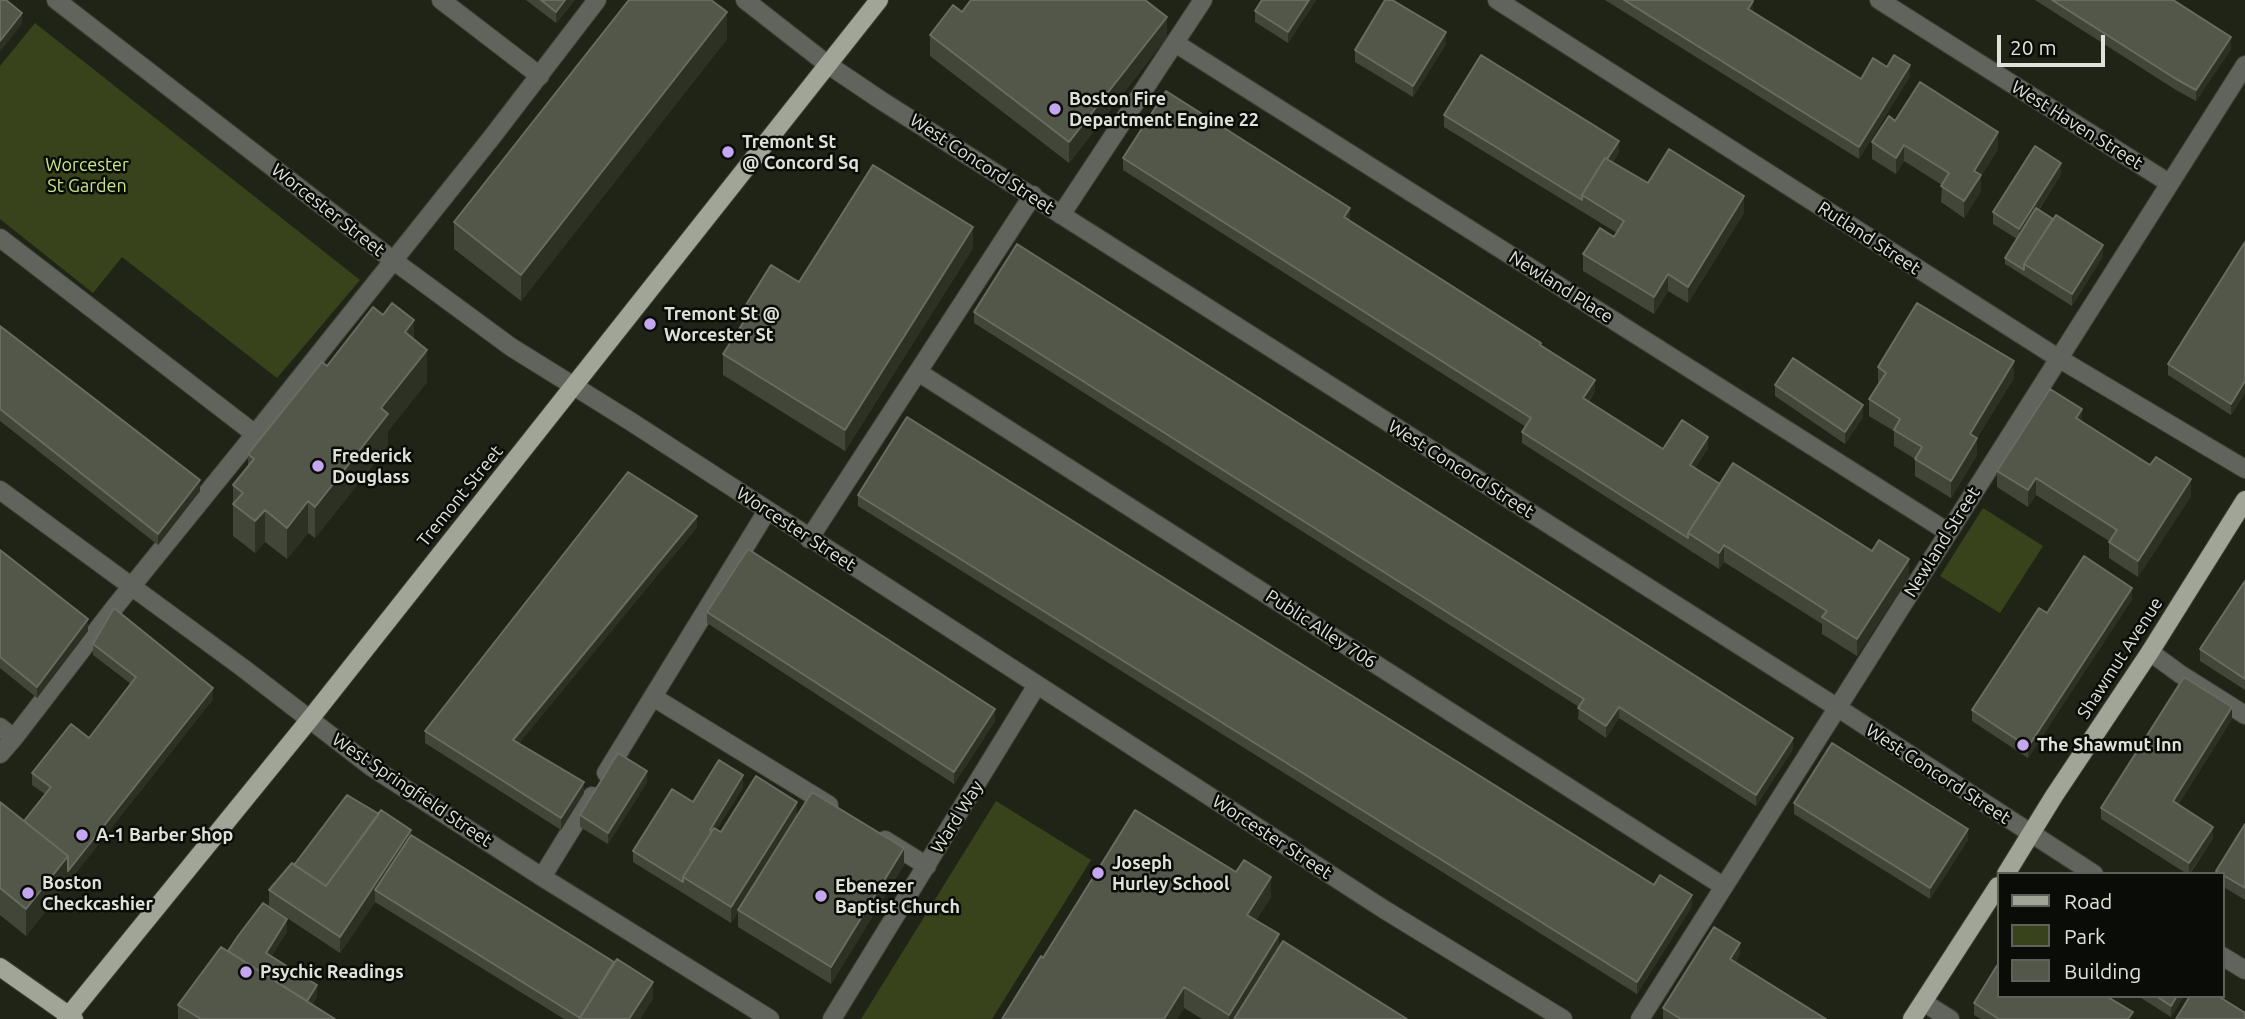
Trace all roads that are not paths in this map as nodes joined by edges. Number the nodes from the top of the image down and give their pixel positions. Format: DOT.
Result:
graph roads {
  1 [pos="56,0"];
  2 [pos="441,0"];
  3 [pos="597,0"];
  4 [pos="745,0"];
  5 [pos="879,0"];
  6 [pos="1203,0"];
  7 [pos="1497,0"];
  8 [pos="1879,0"];
  9 [pos="1175,43"];
  10 [pos="827,64"];
  11 [pos="2245,65"];
  12 [pos="540,76"];
  13 [pos="2169,183"];
  14 [pos="1033,195"];
  15 [pos="1061,215"];
  16 [pos="0,238"];
  17 [pos="394,261"];
  18 [pos="2058,358"];
  19 [pos="918,372"];
  20 [pos="574,388"];
  21 [pos="255,434"];
  22 [pos="2245,469"];
  23 [pos="0,490"];
  24 [pos="2245,500"];
  25 [pos="767,511"];
  26 [pos="1948,532"];
  27 [pos="809,539"];
  28 [pos="131,587"];
  29 [pos="2150,652"];
  30 [pos="1037,685"];
  31 [pos="653,697"];
  32 [pos="1838,708"];
  33 [pos="2245,715"];
  34 [pos="310,719"];
  35 [pos="7,732"];
  36 [pos="0,754"];
  37 [pos="844,814"];
  38 [pos="867,829"];
  39 [pos="2032,834"];
  40 [pos="927,866"];
  41 [pos="2007,872"];
  42 [pos="2091,872"];
  43 [pos="542,877"];
  44 [pos="1723,886"];
  45 [pos="1996,889"];
  46 [pos="2224,957"];
  47 [pos="0,967"];
  48 [pos="2245,970"];
  49 [pos="1923,1002"];
  50 [pos="70,1018"];
  51 [pos="770,1019"];
  52 [pos="832,1019"];
  53 [pos="1563,1019"];
  54 [pos="1640,1019"];
  55 [pos="1912,1019"];
  56 [pos="1950,1019"];
  1 -- 17 [label="street, Worcester Street"];
  2 -- 12 [label="street"];
  3 -- 12 [label="street"];
  4 -- 10 [label="street, West Concord Street"];
  5 -- 10 [label="main road, Tremont Street"];
  6 -- 9 [label="street"];
  7 -- 18 [label="street, Rutland Street"];
  8 -- 13 [label="street, West Haven Street"];
  9 -- 15 [label="street"];
  9 -- 26 [label="street, Newland Place"];
  10 -- 14 [label="street, West Concord Street"];
  10 -- 20 [label="main road, Tremont Street"];
  11 -- 13 [label="street, Newland Street"];
  12 -- 17 [label="street"];
  13 -- 18 [label="street, Newland Street"];
  14 -- 15 [label="street, West Concord Street"];
  14 -- 19 [label="street"];
  15 -- 32 [label="street, West Concord Street"];
  16 -- 21 [label="street"];
  17 -- 20 [label="street, Worcester Street"];
  17 -- 21 [label="street"];
  18 -- 22 [label="street, Rutland Street"];
  18 -- 26 [label="street, Newland Street"];
  19 -- 27 [label="street"];
  19 -- 44 [label="street, Public Alley 706"];
  20 -- 25 [label="street, Worcester Street"];
  20 -- 34 [label="main road, Tremont Street"];
  21 -- 28 [label="street"];
  23 -- 28 [label="street, West Springfield Street"];
  24 -- 29 [label="main road, Shawmut Avenue"];
  25 -- 27 [label="street, Worcester Street"];
  25 -- 31 [label="street"];
  26 -- 32 [label="street, Newland Street"];
  27 -- 30 [label="street, Worcester Street"];
  28 -- 34 [label="street, West Springfield Street"];
  28 -- 35 [label="street"];
  29 -- 33 [label="street"];
  29 -- 39 [label="main road, Shawmut Avenue"];
  30 -- 40 [label="street, Ward Way"];
  30 -- 53 [label="street, Worcester Street"];
  31 -- 37 [label="street"];
  31 -- 43 [label="street"];
  32 -- 39 [label="street, West Concord Street"];
  32 -- 44 [label="street, Newland Street"];
  34 -- 43 [label="street, West Springfield Street"];
  34 -- 50 [label="main road, Tremont Street"];
  35 -- 36 [label="street"];
  38 -- 40 [label="street"];
  39 -- 41 [label="main road, Shawmut Avenue"];
  39 -- 42 [label="street, West Concord Street"];
  40 -- 52 [label="street, Ward Way"];
  43 -- 51 [label="street, West Springfield Street"];
  44 -- 54 [label="street, Newland Street"];
  45 -- 49 [label="main road"];
  46 -- 48 [label="street"];
  47 -- 50 [label="main road"];
  49 -- 55 [label="main road"];
  49 -- 56 [label="street"];
}
